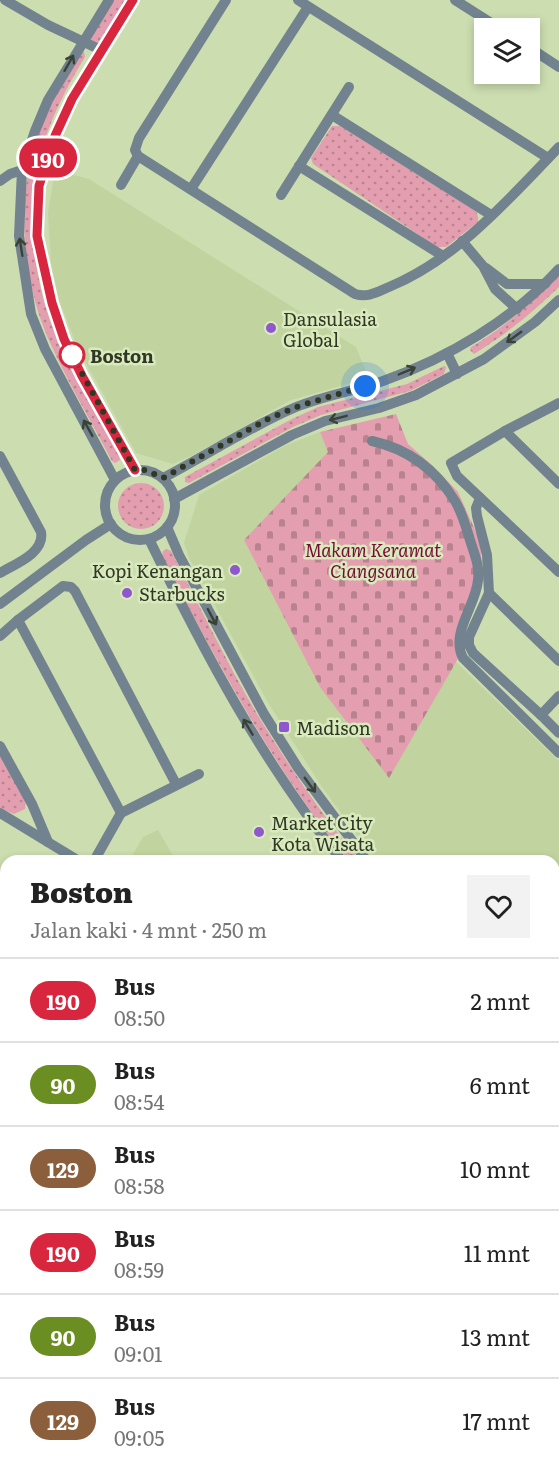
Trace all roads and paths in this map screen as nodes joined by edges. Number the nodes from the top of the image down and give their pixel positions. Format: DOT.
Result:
graph roads {
  1 [pos="5,0"];
  2 [pos="109,0"];
  3 [pos="133,0"];
  4 [pos="226,0"];
  5 [pos="298,0"];
  6 [pos="455,0"];
  7 [pos="308,7"];
  8 [pos="483,18"];
  9 [pos="83,40"];
  10 [pos="100,50"];
  11 [pos="540,55"];
  12 [pos="559,67"];
  13 [pos="349,87"];
  14 [pos="332,115"];
  15 [pos="559,147"];
  16 [pos="138,156"];
  17 [pos="548,158"];
  18 [pos="299,166"];
  19 [pos="22,170"];
  20 [pos="0,181"];
  21 [pos="121,185"];
  22 [pos="191,189"];
  23 [pos="281,195"];
  24 [pos="491,215"];
  25 [pos="462,241"];
  26 [pos="443,256"];
  27 [pos="483,266"];
  28 [pos="559,269"];
  29 [pos="545,284"];
  30 [pos="559,300"];
  31 [pos="517,309"];
  32 [pos="447,353"];
  33 [pos="457,374"];
  34 [pos="559,404"];
  35 [pos="505,431"];
  36 [pos="372,441"];
  37 [pos="0,456"];
  38 [pos="135,470"];
  39 [pos="163,478"];
  40 [pos="116,480"];
  41 [pos="559,484"];
  42 [pos="480,498"];
  43 [pos="174,499"];
  44 [pos="111,524"];
  45 [pos="167,527"];
  46 [pos="149,539"];
  47 [pos="559,572"];
  48 [pos="0,573"];
  49 [pos="489,593"];
  50 [pos="0,604"];
  51 [pos="18,620"];
  52 [pos="0,636"];
  53 [pos="559,661"];
  54 [pos="559,696"];
  55 [pos="541,715"];
  56 [pos="559,733"];
  57 [pos="0,746"];
  58 [pos="559,753"];
  59 [pos="199,774"];
  60 [pos="176,784"];
  61 [pos="0,813"];
  62 [pos="121,813"];
  63 [pos="48,842"];
  64 [pos="69,855"];
  65 [pos="97,855"];
  66 [pos="338,855"];
  67 [pos="363,855"];
  1 -- 9 [label="street"];
  2 -- 9 [label="street"];
  3 -- 10 [label="street"];
  4 -- 16 [label="street"];
  5 -- 7 [label="street"];
  6 -- 8 [label="street"];
  7 -- 17 [label="street"];
  7 -- 22 [label="street"];
  9 -- 10 [label="street"];
  19 -- 9 [label="street, one-way"];
  10 -- 38 [label="street"];
  11 -- 12 [label="street"];
  13 -- 14 [label="street"];
  14 -- 18 [label="street"];
  14 -- 24 [label="street"];
  15 -- 17 [label="street"];
  16 -- 21 [label="street"];
  16 -- 22 [label="street"];
  17 -- 24 [label="street"];
  18 -- 23 [label="street"];
  18 -- 26 [label="street"];
  19 -- 20 [label="street"];
  40 -- 19 [label="street, one-way"];
  22 -- 26 [label="street"];
  24 -- 25 [label="street"];
  25 -- 26 [label="street"];
  25 -- 27 [label="street"];
  27 -- 29 [label="street"];
  27 -- 31 [label="street"];
  28 -- 29 [label="street"];
  29 -- 31 [label="street"];
  30 -- 33 [label="street, one-way"];
  31 -- 32 [label="street"];
  32 -- 33 [label="street"];
  39 -- 32 [label="street, one-way"];
  33 -- 43 [label="street, one-way"];
  34 -- 35 [label="street"];
  35 -- 41 [label="street"];
  35 -- 42 [label="street"];
  36 -- 58 [label="street"];
  37 -- 48 [label="street"];
  38 -- 39 [label="street"];
  38 -- 40 [label="street"];
  39 -- 43 [label="street"];
  40 -- 44 [label="street"];
  42 -- 47 [label="street"];
  42 -- 49 [label="street"];
  43 -- 45 [label="street"];
  44 -- 46 [label="street"];
  44 -- 50 [label="street"];
  45 -- 46 [label="street"];
  45 -- 67 [label="street, one-way"];
  66 -- 46 [label="street, one-way"];
  49 -- 53 [label="street"];
  49 -- 55 [label="street"];
  51 -- 52 [label="street"];
  51 -- 60 [label="street"];
  51 -- 62 [label="street"];
  54 -- 55 [label="street"];
  55 -- 56 [label="street"];
  57 -- 63 [label="street"];
  59 -- 60 [label="street"];
  60 -- 62 [label="street"];
  61 -- 63 [label="street"];
  62 -- 65 [label="street"];
  63 -- 64 [label="street"];
}
